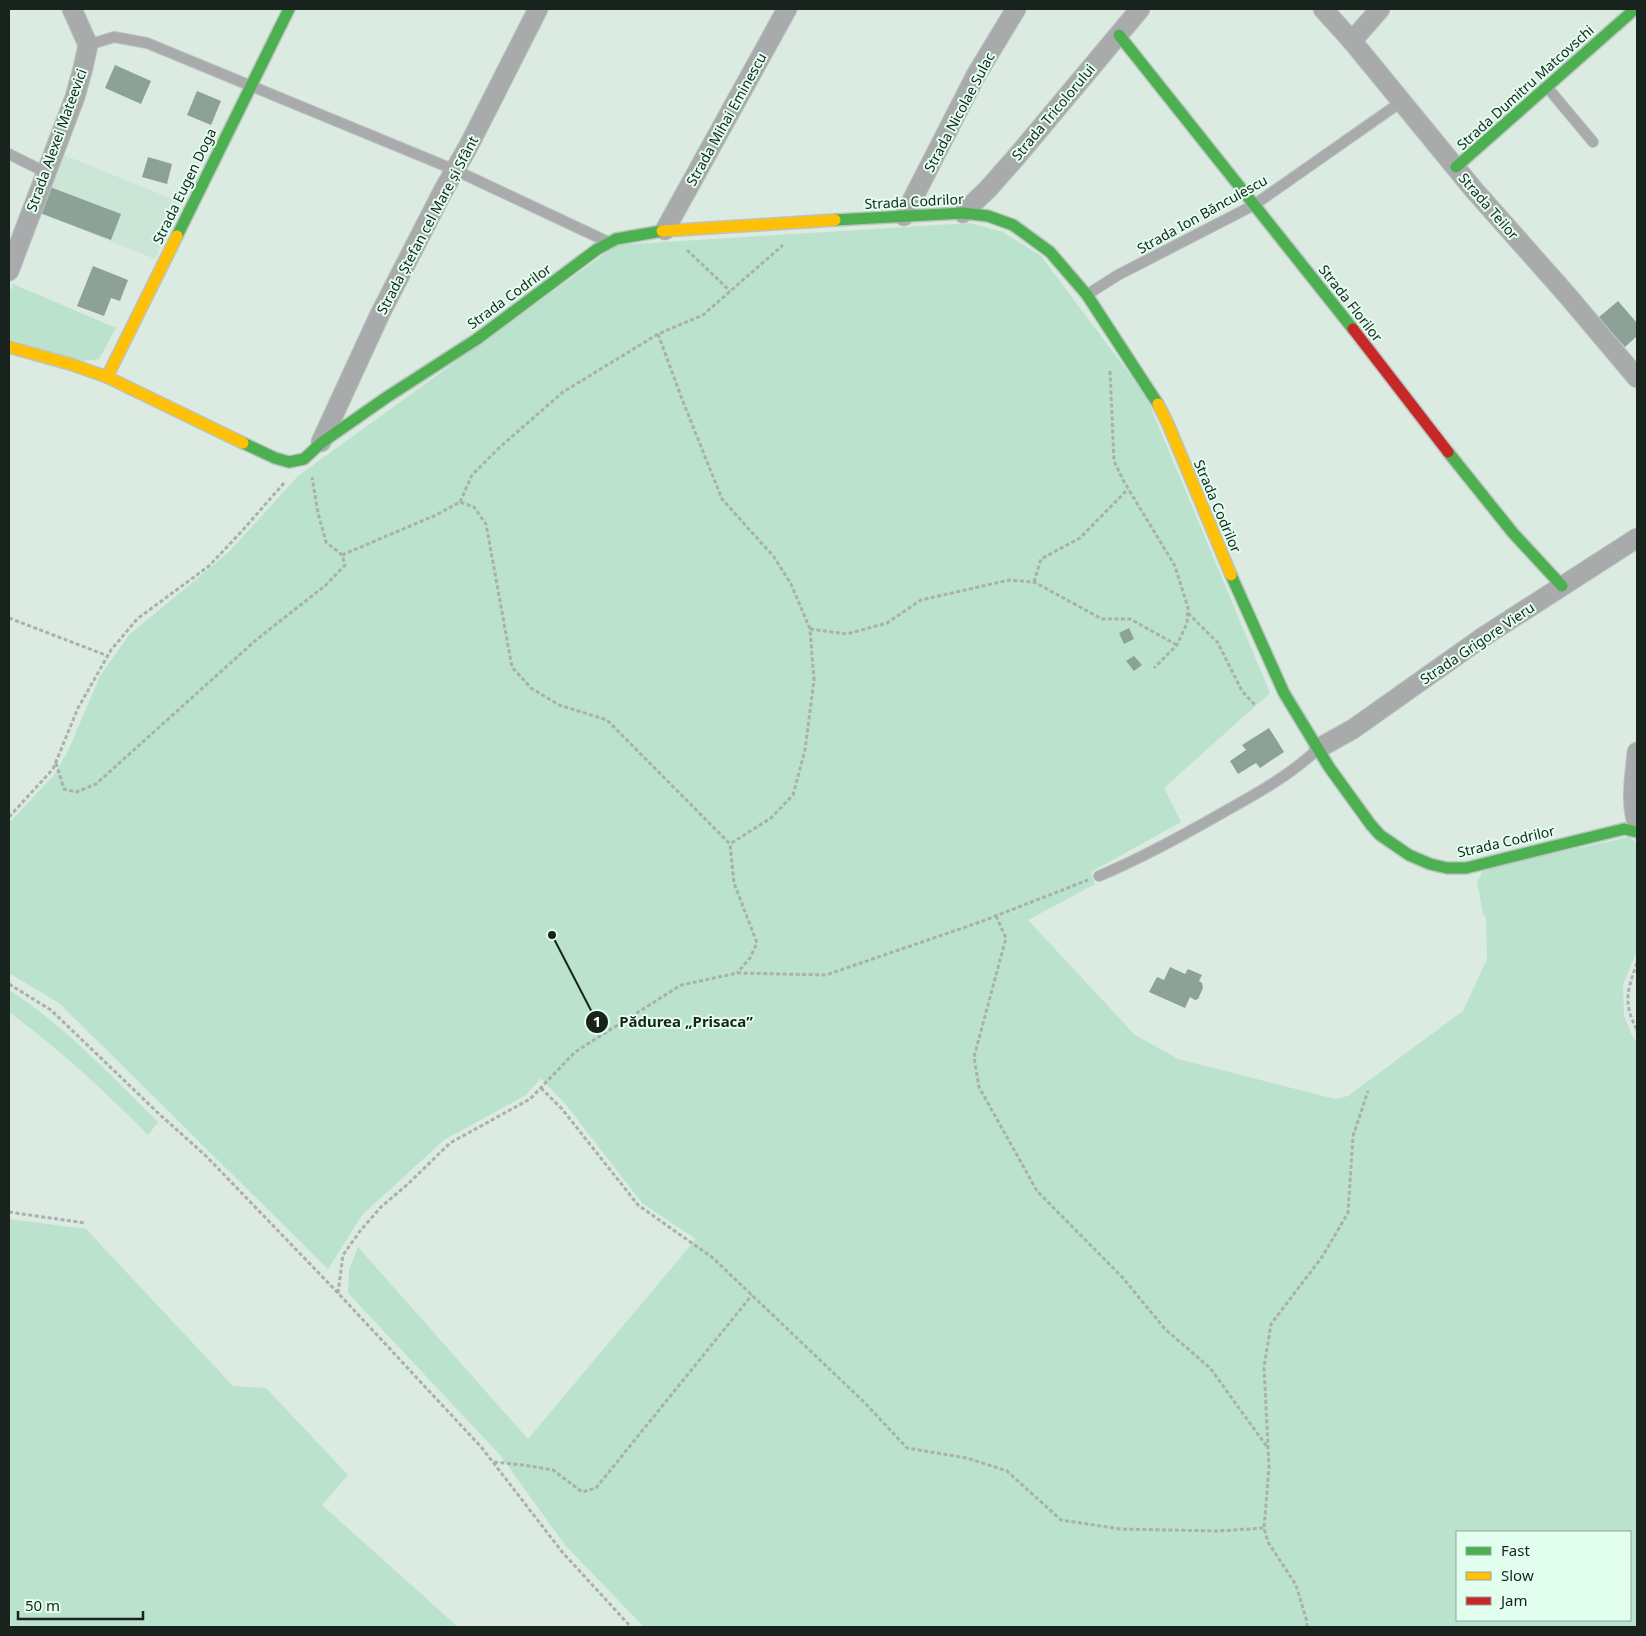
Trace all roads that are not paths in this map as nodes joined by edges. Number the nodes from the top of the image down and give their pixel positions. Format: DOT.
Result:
graph roads {
  1 [pos="72,9"];
  2 [pos="289,9"];
  3 [pos="538,9"];
  4 [pos="787,9"];
  5 [pos="1016,9"];
  6 [pos="1140,9"];
  7 [pos="1323,9"];
  8 [pos="1380,9"];
  9 [pos="1635,9"];
  10 [pos="1119,35"];
  11 [pos="1352,41"];
  12 [pos="88,45"];
  13 [pos="249,86"];
  14 [pos="1547,87"];
  15 [pos="1401,102"];
  16 [pos="1593,142"];
  17 [pos="9,154"];
  18 [pos="1456,167"];
  19 [pos="455,170"];
  20 [pos="45,172"];
  21 [pos="1254,205"];
  22 [pos="963,213"];
  23 [pos="904,216"];
  24 [pos="665,230"];
  25 [pos="610,242"];
  26 [pos="9,271"];
  27 [pos="1087,295"];
  28 [pos="9,347"];
  29 [pos="107,377"];
  30 [pos="1637,378"];
  31 [pos="321,443"];
  32 [pos="1637,538"];
  33 [pos="1562,586"];
  34 [pos="1319,748"];
  35 [pos="1637,752"];
  36 [pos="1637,823"];
  37 [pos="1637,832"];
  38 [pos="1099,876"];
  1 -- 12 [label="street"];
  2 -- 13 [label="street, Strada Eugen Doga"];
  3 -- 19 [label="street, Strada Ștefan cel Mare și Sfânt"];
  4 -- 24 [label="street, Strada Mihai Eminescu"];
  5 -- 23 [label="street, Strada Nicolae Sulac"];
  6 -- 10 [label="street, Strada Tricolorului"];
  7 -- 11 [label="street, Strada Teilor"];
  8 -- 11 [label="street"];
  9 -- 14 [label="street, Strada Dumitru Matcovschi"];
  10 -- 21 [label="street, Strada Florilor"];
  10 -- 22 [label="street, Strada Tricolorului"];
  11 -- 15 [label="street, Strada Teilor"];
  12 -- 13 [label="lane"];
  12 -- 20 [label="street, Strada Alexei Mateevici"];
  13 -- 19 [label="lane"];
  13 -- 29 [label="street, Strada Eugen Doga"];
  14 -- 16 [label="lane"];
  14 -- 18 [label="street, Strada Dumitru Matcovschi"];
  15 -- 18 [label="street, Strada Teilor"];
  15 -- 21 [label="lane, Strada Ion Bănculescu"];
  17 -- 20 [label="lane"];
  18 -- 30 [label="street, Strada Teilor"];
  19 -- 25 [label="lane"];
  19 -- 31 [label="street, Strada Ștefan cel Mare și Sfânt"];
  20 -- 26 [label="street, Strada Alexei Mateevici"];
  21 -- 27 [label="lane, Strada Ion Bănculescu"];
  21 -- 33 [label="street, Strada Florilor"];
  22 -- 23 [label="street, Strada Codrilor"];
  22 -- 27 [label="street, Strada Codrilor"];
  23 -- 24 [label="street, Strada Codrilor"];
  24 -- 25 [label="street, Strada Codrilor"];
  25 -- 31 [label="street, Strada Codrilor"];
  27 -- 34 [label="street, Strada Codrilor"];
  28 -- 29 [label="street"];
  29 -- 31 [label="street, Strada Codrilor"];
  32 -- 33 [label="street, Strada Grigore Vieru"];
  33 -- 34 [label="street, Strada Grigore Vieru"];
  34 -- 37 [label="street, Strada Codrilor"];
  34 -- 38 [label="lane"];
  35 -- 36 [label="street"];
}
